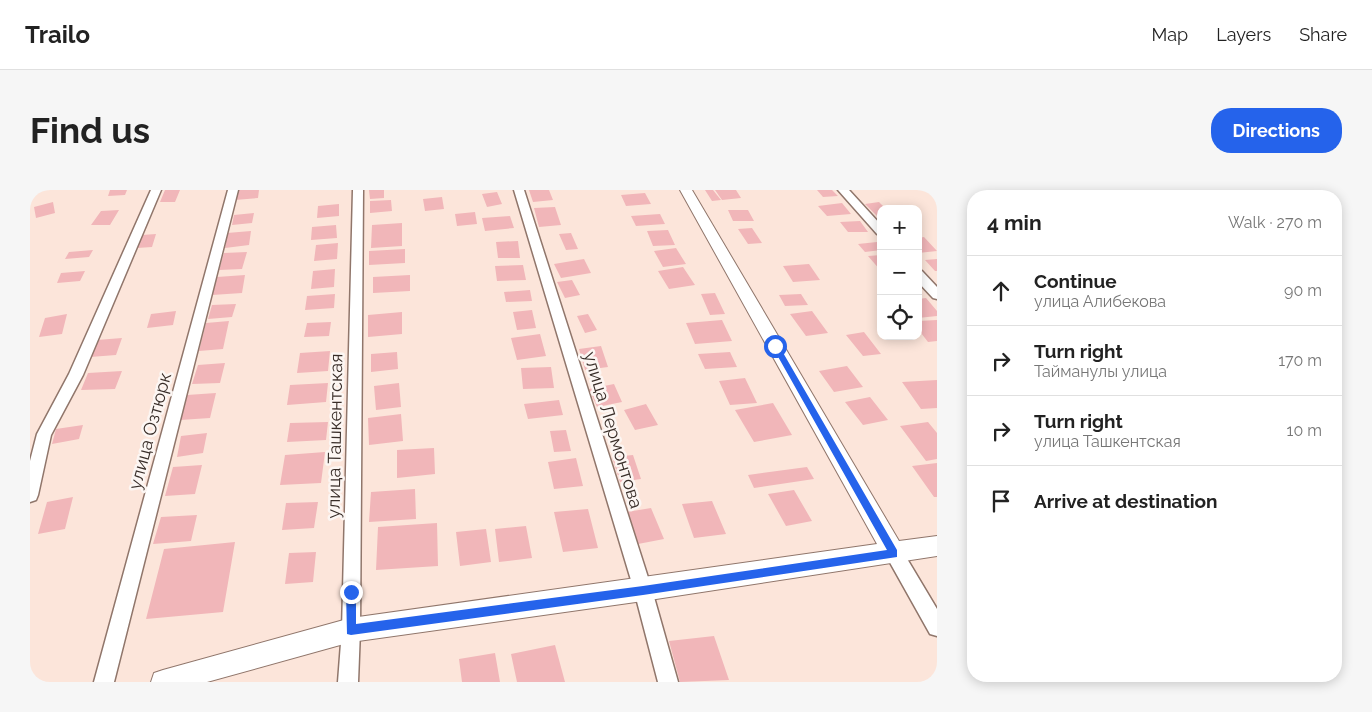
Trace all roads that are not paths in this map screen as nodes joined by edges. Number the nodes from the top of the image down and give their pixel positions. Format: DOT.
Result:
graph roads {
  1 [pos="156,190"];
  2 [pos="233,190"];
  3 [pos="358,190"];
  4 [pos="519,190"];
  5 [pos="686,190"];
  6 [pos="843,190"];
  7 [pos="877,228"];
  8 [pos="922,278"];
  9 [pos="937,295"];
  10 [pos="30,495"];
  11 [pos="937,546"];
  12 [pos="894,553"];
  13 [pos="643,590"];
  14 [pos="937,627"];
  15 [pos="351,630"];
  16 [pos="104,682"];
  17 [pos="163,682"];
  18 [pos="348,682"];
  19 [pos="668,682"];
  1 -- 10 [label="street"];
  2 -- 16 [label="street, улица Озтюрк"];
  3 -- 15 [label="street, улица Ташкентская"];
  4 -- 13 [label="street, улица Лермонтова"];
  5 -- 12 [label="street"];
  6 -- 7 [label="street"];
  8 -- 9 [label="street"];
  11 -- 12 [label="street"];
  12 -- 13 [label="street"];
  12 -- 14 [label="street"];
  13 -- 15 [label="street"];
  13 -- 19 [label="street, улица Лермонтова"];
  15 -- 17 [label="street"];
  15 -- 18 [label="street, улица Ташкентская"];
}
